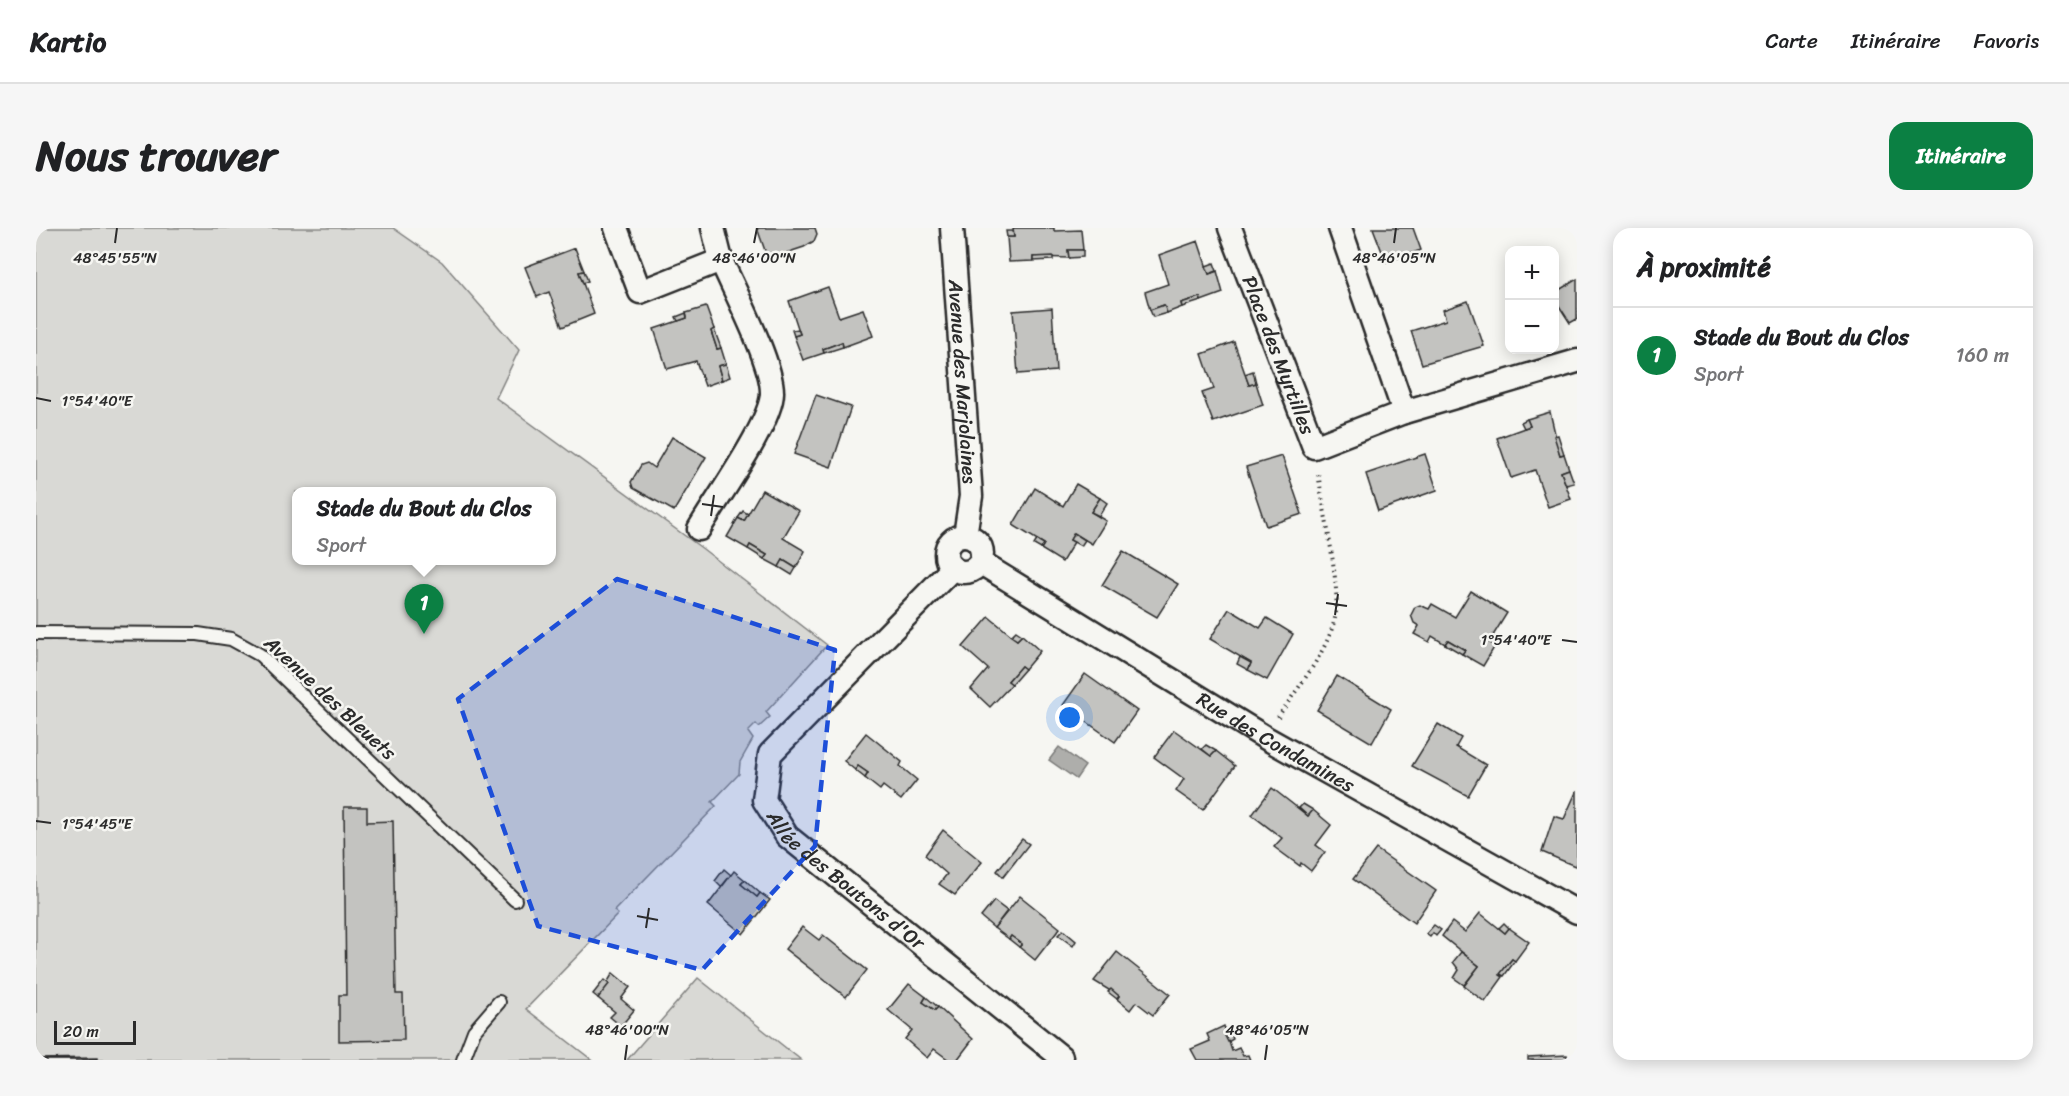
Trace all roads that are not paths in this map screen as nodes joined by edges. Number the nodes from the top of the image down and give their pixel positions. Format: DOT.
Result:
graph roads {
  1 [pos="616,228"];
  2 [pos="713,228"];
  3 [pos="952,228"];
  4 [pos="1230,228"];
  5 [pos="1340,228"];
  6 [pos="722,260"];
  7 [pos="1577,361"];
  8 [pos="1404,412"];
  9 [pos="699,529"];
  10 [pos="965,536"];
  11 [pos="981,563"];
  12 [pos="952,568"];
  13 [pos="36,633"];
  14 [pos="515,900"];
  15 [pos="1577,912"];
  16 [pos="499,1002"];
  17 [pos="1061,1057"];
  18 [pos="463,1060"];
  1 -- 6 [label="street"];
  2 -- 6 [label="street"];
  3 -- 10 [label="street, Avenue des Marjolaines"];
  4 -- 8 [label="street, Place des Myrtilles"];
  5 -- 8 [label="street"];
  6 -- 9 [label="street"];
  7 -- 8 [label="street, Place des Myrtilles"];
  10 -- 11 [label="street"];
  10 -- 12 [label="street"];
  11 -- 12 [label="street"];
  11 -- 15 [label="street, Rue des Condamines"];
  12 -- 17 [label="street, Allée des Boutons d'Or"];
  13 -- 14 [label="lane, Avenue des Bleuets"];
  16 -- 18 [label="lane"];
}
